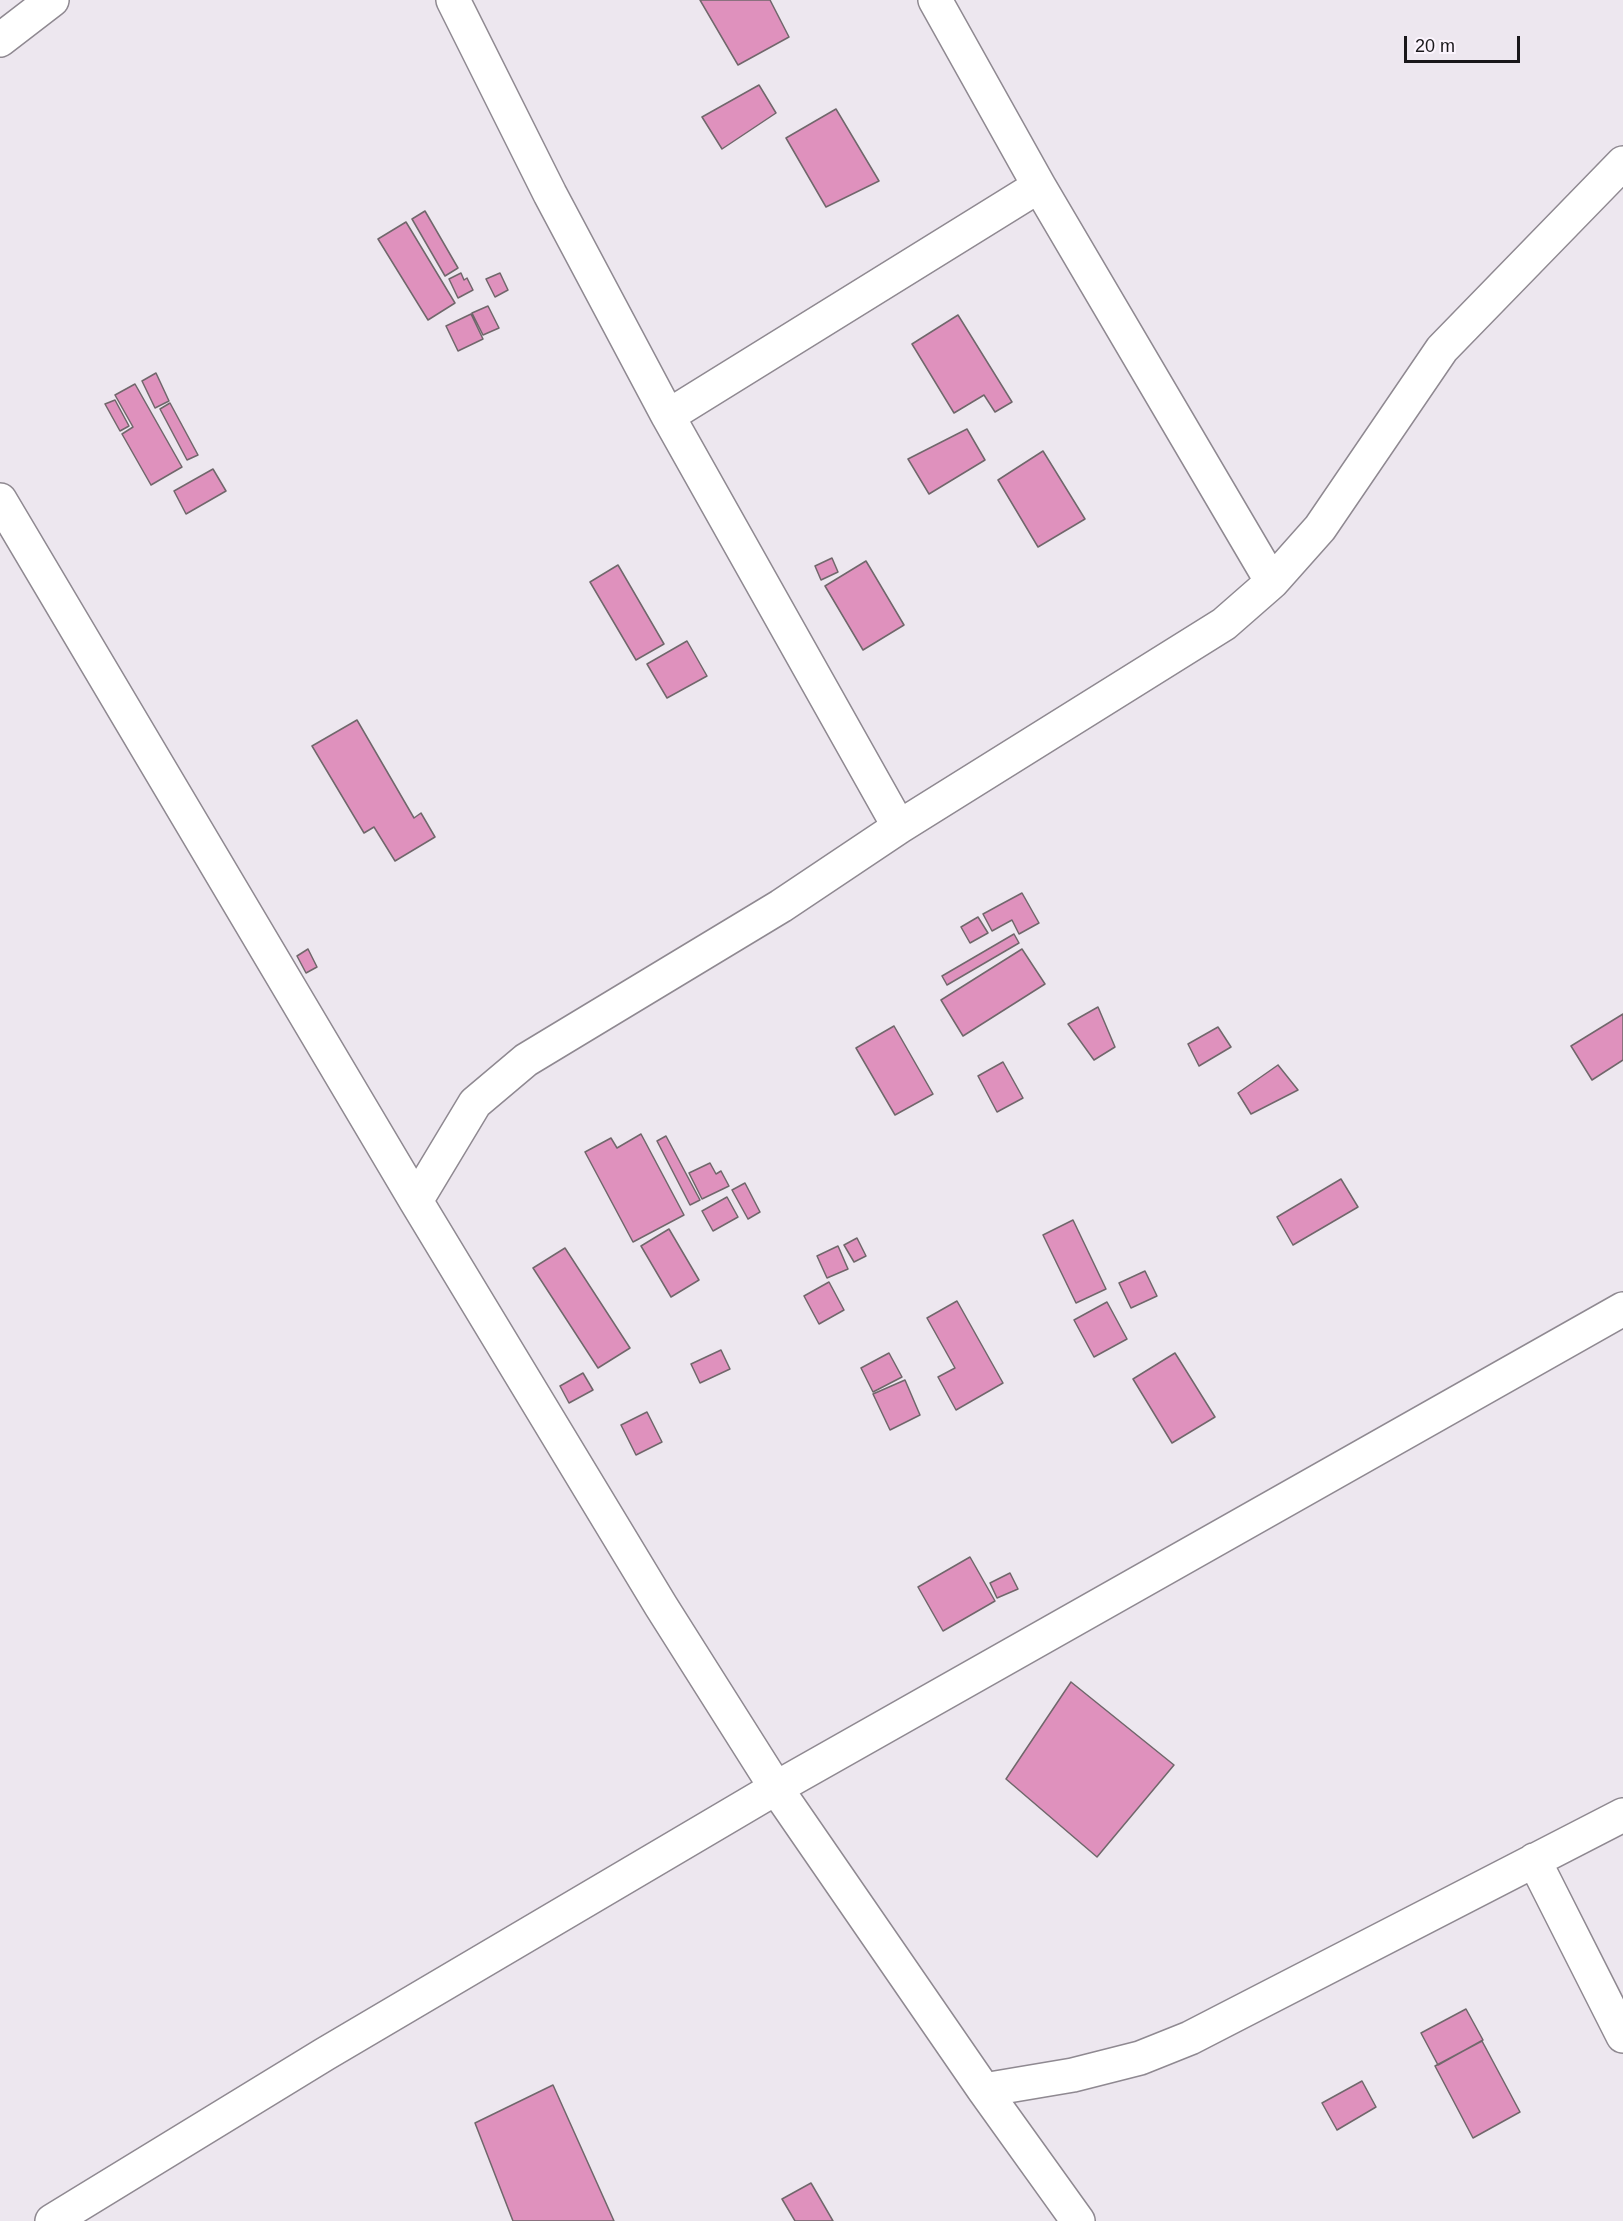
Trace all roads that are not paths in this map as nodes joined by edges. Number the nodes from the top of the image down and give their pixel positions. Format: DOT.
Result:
graph roads {
  1 [pos="52,0"];
  2 [pos="453,0"];
  3 [pos="935,0"];
  4 [pos="0,40"];
  5 [pos="1623,163"];
  6 [pos="1039,186"];
  7 [pos="668,416"];
  8 [pos="0,500"];
  9 [pos="1272,582"];
  10 [pos="899,827"];
  11 [pos="416,1201"];
  12 [pos="1623,1309"];
  13 [pos="776,1788"];
  14 [pos="1623,1815"];
  15 [pos="1534,1860"];
  16 [pos="1623,2036"];
  17 [pos="984,2090"];
  18 [pos="52,2221"];
  19 [pos="1078,2221"];
  1 -- 4 [label="street"];
  2 -- 7 [label="street"];
  3 -- 6 [label="street"];
  5 -- 9 [label="street"];
  6 -- 7 [label="street"];
  6 -- 9 [label="street"];
  7 -- 10 [label="street"];
  8 -- 11 [label="street"];
  9 -- 10 [label="street"];
  10 -- 11 [label="street"];
  11 -- 13 [label="street"];
  12 -- 13 [label="street"];
  13 -- 17 [label="street"];
  13 -- 18 [label="street"];
  14 -- 15 [label="street"];
  15 -- 16 [label="street"];
  15 -- 17 [label="street"];
  17 -- 19 [label="street"];
}
